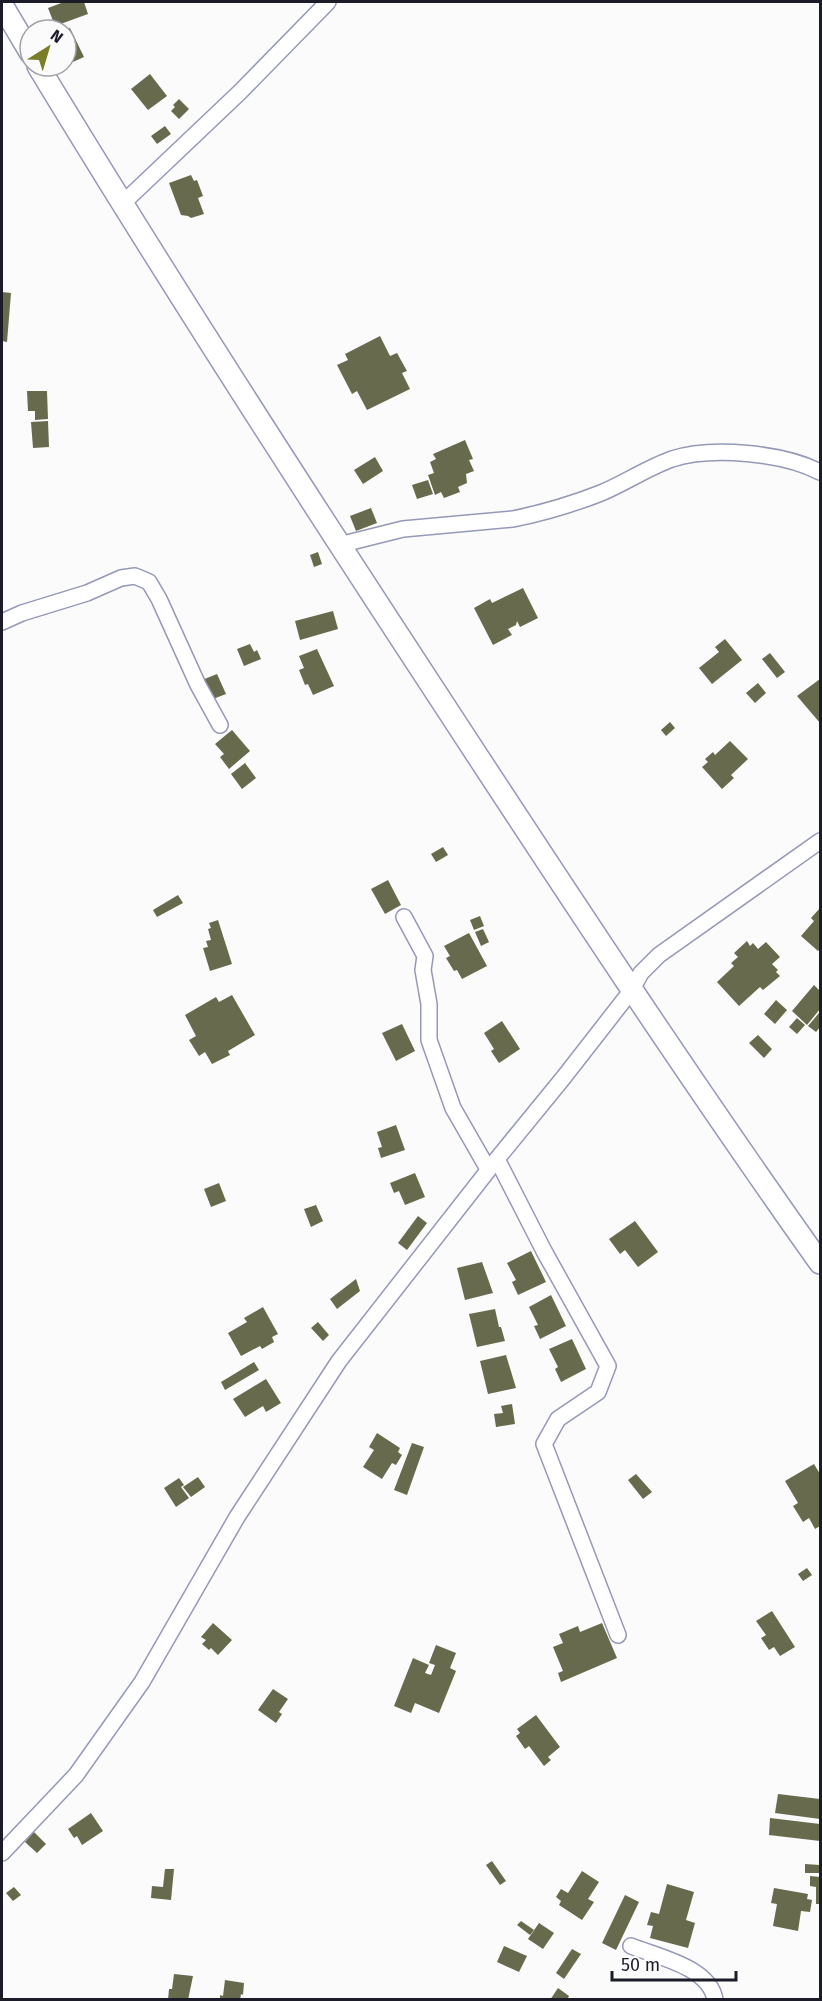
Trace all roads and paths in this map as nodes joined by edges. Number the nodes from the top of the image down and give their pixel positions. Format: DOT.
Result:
graph roads {
  1 [pos="328,2"];
  2 [pos="2,5"];
  3 [pos="18,32"];
  4 [pos="45,78"];
  5 [pos="122,204"];
  6 [pos="820,472"];
  7 [pos="339,545"];
  8 [pos="2,622"];
  9 [pos="220,724"];
  10 [pos="820,841"];
  11 [pos="404,917"];
  12 [pos="631,990"];
  13 [pos="493,1164"];
  14 [pos="820,1263"];
  15 [pos="618,1635"];
  16 [pos="2,1853"];
  17 [pos="631,1946"];
  18 [pos="715,2000"];
  1 -- 5 [label="street"];
  2 -- 3 [label="street"];
  4 -- 5 [label="street"];
  5 -- 7 [label="street"];
  6 -- 7 [label="street"];
  7 -- 12 [label="street"];
  8 -- 9 [label="street"];
  10 -- 12 [label="street"];
  11 -- 13 [label="street"];
  12 -- 13 [label="street"];
  12 -- 14 [label="street"];
  13 -- 15 [label="street"];
  13 -- 16 [label="street"];
  17 -- 18 [label="street"];
}
